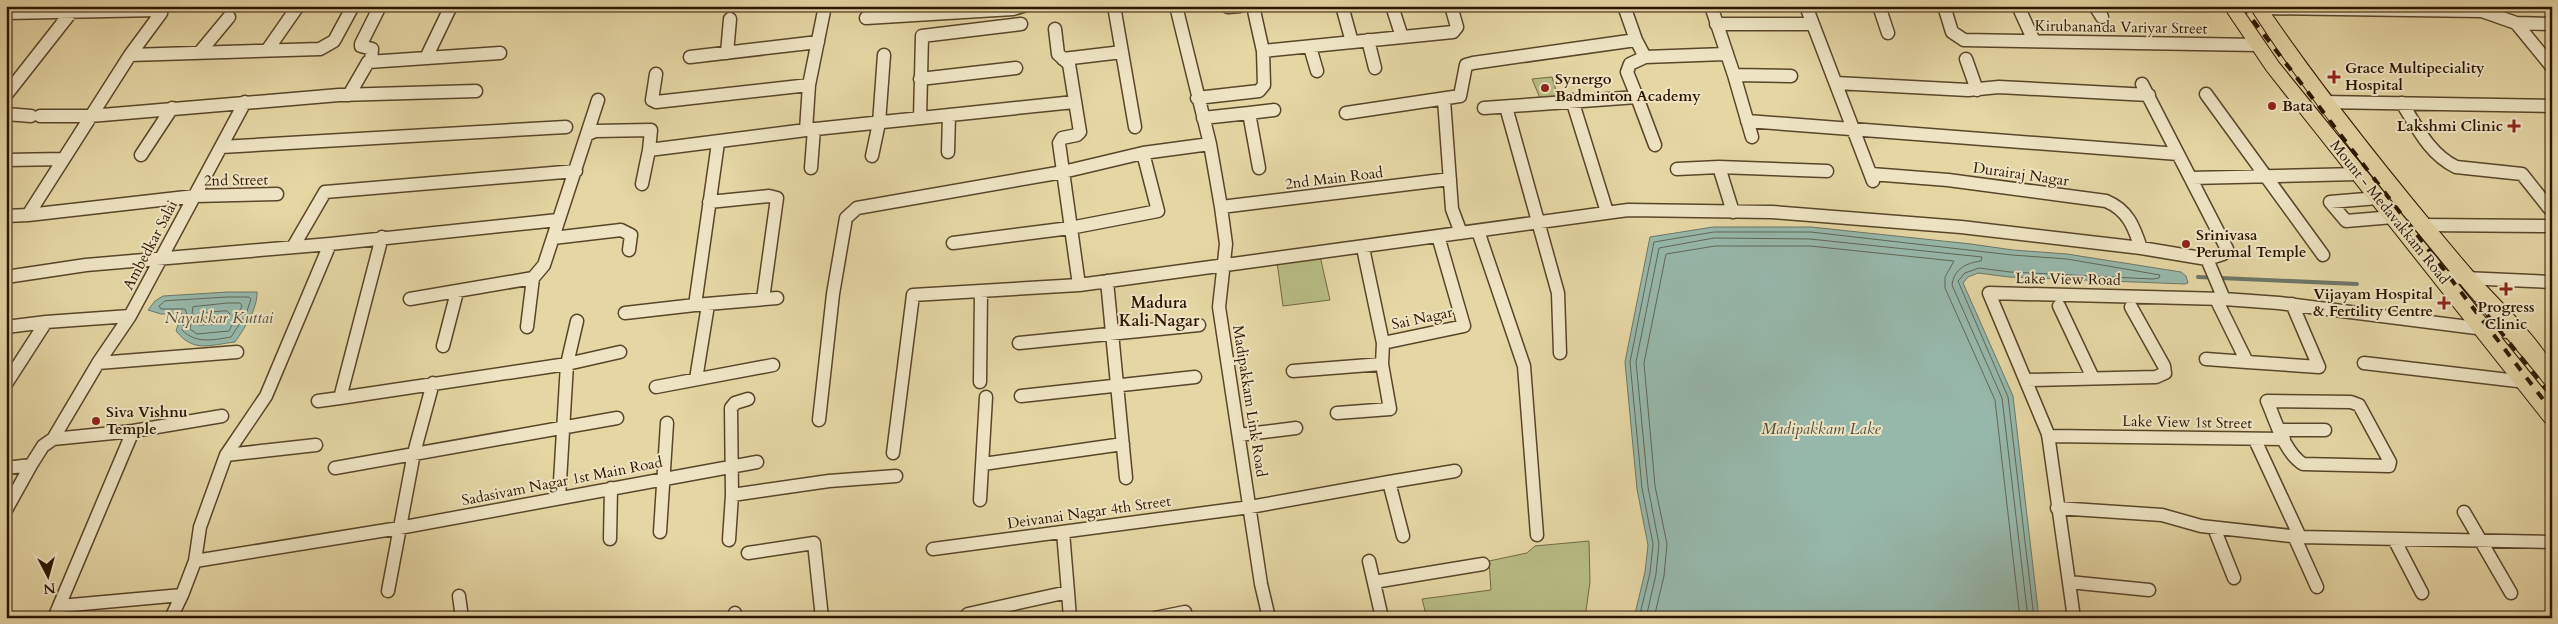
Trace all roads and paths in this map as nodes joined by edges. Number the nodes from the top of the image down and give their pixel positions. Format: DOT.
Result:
graph roads {
  1 [pos="298,6"];
  2 [pos="353,6"];
  3 [pos="451,6"];
  4 [pos="825,6"];
  5 [pos="1022,6"];
  6 [pos="1114,6"];
  7 [pos="1176,6"];
  8 [pos="1240,6"];
  9 [pos="1253,6"];
  10 [pos="1342,6"];
  11 [pos="1392,6"];
  12 [pos="1452,6"];
  13 [pos="1462,6"];
  14 [pos="1624,6"];
  15 [pos="1711,6"];
  16 [pos="1806,6"];
  17 [pos="1879,6"];
  18 [pos="1944,6"];
  19 [pos="2018,6"];
  20 [pos="2095,6"];
  21 [pos="2231,6"];
  22 [pos="1228,7"];
  23 [pos="2258,7"];
  24 [pos="379,8"];
  25 [pos="965,9"];
  26 [pos="72,11"];
  27 [pos="903,11"];
  28 [pos="8,12"];
  29 [pos="229,17"];
  30 [pos="2102,17"];
  31 [pos="866,18"];
  32 [pos="730,19"];
  33 [pos="2516,23"];
  34 [pos="1021,24"];
  35 [pos="1716,24"];
  36 [pos="1812,24"];
  37 [pos="2552,24"];
  38 [pos="1055,29"];
  39 [pos="1888,33"];
  40 [pos="1402,37"];
  41 [pos="1368,40"];
  42 [pos="1636,40"];
  43 [pos="2034,41"];
  44 [pos="818,42"];
  45 [pos="1352,42"];
  46 [pos="2258,45"];
  47 [pos="1310,47"];
  48 [pos="268,49"];
  49 [pos="1264,51"];
  50 [pos="200,52"];
  51 [pos="500,52"];
  52 [pos="1122,52"];
  53 [pos="727,53"];
  54 [pos="1725,54"];
  55 [pos="130,55"];
  56 [pos="884,55"];
  57 [pos="690,57"];
  58 [pos="1645,57"];
  59 [pos="426,58"];
  60 [pos="1063,59"];
  61 [pos="1966,59"];
  62 [pos="371,62"];
  63 [pos="2552,67"];
  64 [pos="1016,68"];
  65 [pos="1375,68"];
  66 [pos="1317,70"];
  67 [pos="656,74"];
  68 [pos="1734,75"];
  69 [pos="1790,76"];
  70 [pos="920,79"];
  71 [pos="1836,83"];
  72 [pos="2142,84"];
  73 [pos="809,85"];
  74 [pos="476,90"];
  75 [pos="1977,90"];
  76 [pos="2206,94"];
  77 [pos="350,95"];
  78 [pos="2149,95"];
  79 [pos="6,96"];
  80 [pos="1637,97"];
  81 [pos="1197,98"];
  82 [pos="598,100"];
  83 [pos="1444,100"];
  84 [pos="1572,100"];
  85 [pos="246,102"];
  86 [pos="1074,102"];
  87 [pos="2324,102"];
  88 [pos="2402,102"];
  89 [pos="2552,106"];
  90 [pos="1506,107"];
  91 [pos="172,108"];
  92 [pos="1484,108"];
  93 [pos="1274,110"];
  94 [pos="1250,113"];
  95 [pos="1346,113"];
  96 [pos="6,114"];
  97 [pos="949,115"];
  98 [pos="90,116"];
  99 [pos="920,118"];
  100 [pos="1203,118"];
  101 [pos="1747,120"];
  102 [pos="879,123"];
  103 [pos="566,127"];
  104 [pos="1135,128"];
  105 [pos="810,130"];
  106 [pos="1854,130"];
  107 [pos="588,134"];
  108 [pos="1752,137"];
  109 [pos="718,143"];
  110 [pos="1210,144"];
  111 [pos="1655,145"];
  112 [pos="221,147"];
  113 [pos="649,150"];
  114 [pos="948,152"];
  115 [pos="1143,152"];
  116 [pos="2178,154"];
  117 [pos="141,155"];
  118 [pos="872,156"];
  119 [pos="63,159"];
  120 [pos="7,160"];
  121 [pos="1719,167"];
  122 [pos="811,168"];
  123 [pos="1259,168"];
  124 [pos="1677,169"];
  125 [pos="576,171"];
  126 [pos="1827,171"];
  127 [pos="1063,172"];
  128 [pos="2358,174"];
  129 [pos="2266,176"];
  130 [pos="2192,178"];
  131 [pos="1450,179"];
  132 [pos="642,184"];
  133 [pos="277,194"];
  134 [pos="195,196"];
  135 [pos="2378,198"];
  136 [pos="709,202"];
  137 [pos="1221,207"];
  138 [pos="2549,208"];
  139 [pos="1606,212"];
  140 [pos="1733,212"];
  141 [pos="28,215"];
  142 [pos="6,216"];
  143 [pos="2393,217"];
  144 [pos="558,220"];
  145 [pos="1538,222"];
  146 [pos="2423,225"];
  147 [pos="2552,226"];
  148 [pos="1070,228"];
  149 [pos="1478,231"];
  150 [pos="1461,233"];
  151 [pos="1438,236"];
  152 [pos="382,237"];
  153 [pos="553,238"];
  154 [pos="953,243"];
  155 [pos="330,244"];
  156 [pos="293,247"];
  157 [pos="1362,248"];
  158 [pos="2141,248"];
  159 [pos="629,250"];
  160 [pos="2323,255"];
  161 [pos="162,257"];
  162 [pos="2207,262"];
  163 [pos="1223,267"];
  164 [pos="6,277"];
  165 [pos="2466,277"];
  166 [pos="533,278"];
  167 [pos="2442,278"];
  168 [pos="1107,281"];
  169 [pos="2552,282"];
  170 [pos="1079,285"];
  171 [pos="981,291"];
  172 [pos="457,292"];
  173 [pos="2220,296"];
  174 [pos="777,298"];
  175 [pos="410,299"];
  176 [pos="763,299"];
  177 [pos="2292,304"];
  178 [pos="701,305"];
  179 [pos="2059,306"];
  180 [pos="2131,307"];
  181 [pos="625,313"];
  182 [pos="130,316"];
  183 [pos="577,321"];
  184 [pos="46,322"];
  185 [pos="1198,325"];
  186 [pos="6,327"];
  187 [pos="526,327"];
  188 [pos="2483,330"];
  189 [pos="2517,333"];
  190 [pos="1112,334"];
  191 [pos="1019,343"];
  192 [pos="1383,343"];
  193 [pos="443,346"];
  194 [pos="237,352"];
  195 [pos="620,352"];
  196 [pos="1560,353"];
  197 [pos="2206,359"];
  198 [pos="2247,362"];
  199 [pos="98,363"];
  200 [pos="2364,363"];
  201 [pos="567,364"];
  202 [pos="1382,364"];
  203 [pos="773,365"];
  204 [pos="1293,371"];
  205 [pos="1195,377"];
  206 [pos="2093,378"];
  207 [pos="2552,378"];
  208 [pos="696,379"];
  209 [pos="2027,380"];
  210 [pos="980,382"];
  211 [pos="2526,382"];
  212 [pos="433,383"];
  213 [pos="6,384"];
  214 [pos="656,386"];
  215 [pos="1117,386"];
  216 [pos="1021,396"];
  217 [pos="986,397"];
  218 [pos="340,398"];
  219 [pos="748,399"];
  220 [pos="318,401"];
  221 [pos="1337,413"];
  222 [pos="222,416"];
  223 [pos="2552,416"];
  224 [pos="617,418"];
  225 [pos="819,420"];
  226 [pos="667,423"];
  227 [pos="564,428"];
  228 [pos="1296,428"];
  229 [pos="2325,430"];
  230 [pos="133,431"];
  231 [pos="1239,435"];
  232 [pos="2282,435"];
  233 [pos="2048,436"];
  234 [pos="53,439"];
  235 [pos="2255,440"];
  236 [pos="1123,444"];
  237 [pos="316,445"];
  238 [pos="414,453"];
  239 [pos="893,453"];
  240 [pos="226,455"];
  241 [pos="757,462"];
  242 [pos="983,464"];
  243 [pos="31,466"];
  244 [pos="731,466"];
  245 [pos="6,468"];
  246 [pos="335,468"];
  247 [pos="1455,471"];
  248 [pos="896,476"];
  249 [pos="1126,478"];
  250 [pos="662,479"];
  251 [pos="1389,482"];
  252 [pos="611,488"];
  253 [pos="732,495"];
  254 [pos="558,498"];
  255 [pos="980,500"];
  256 [pos="1250,507"];
  257 [pos="2057,508"];
  258 [pos="6,510"];
  259 [pos="2464,512"];
  260 [pos="399,528"];
  261 [pos="2214,528"];
  262 [pos="660,532"];
  263 [pos="1064,532"];
  264 [pos="1537,534"];
  265 [pos="1403,536"];
  266 [pos="2297,536"];
  267 [pos="610,539"];
  268 [pos="2394,539"];
  269 [pos="729,540"];
  270 [pos="2480,541"];
  271 [pos="2552,542"];
  272 [pos="933,549"];
  273 [pos="748,553"];
  274 [pos="195,561"];
  275 [pos="1369,561"];
  276 [pos="1483,564"];
  277 [pos="2234,578"];
  278 [pos="1374,582"];
  279 [pos="2068,582"];
  280 [pos="2317,587"];
  281 [pos="2149,590"];
  282 [pos="388,591"];
  283 [pos="1068,592"];
  284 [pos="2422,593"];
  285 [pos="2511,593"];
  286 [pos="182,595"];
  287 [pos="459,596"];
  288 [pos="57,612"];
  289 [pos="172,618"];
  290 [pos="462,618"];
  291 [pos="822,618"];
  292 [pos="964,618"];
  293 [pos="1070,618"];
  294 [pos="1155,618"];
  295 [pos="1186,618"];
  296 [pos="1270,618"];
  297 [pos="1382,618"];
  298 [pos="2074,618"];
  1 -- 48 [label="street"];
  2 -- 48 [label="street"];
  3 -- 59 [label="street"];
  4 -- 44 [label="street"];
  5 -- 25 [label="street"];
  6 -- 52 [label="street"];
  7 -- 81 [label="street, Madipakkam Link Road"];
  8 -- 22 [label="street"];
  9 -- 49 [label="street"];
  10 -- 45 [label="street"];
  11 -- 40 [label="street"];
  12 -- 13 [label="street"];
  12 -- 40 [label="street"];
  14 -- 42 [label="street"];
  15 -- 35 [label="street"];
  16 -- 36 [label="street"];
  17 -- 39 [label="street"];
  18 -- 43 [label="street, Kirubananda Variyar Street"];
  19 -- 43 [label="street"];
  20 -- 30 [label="street"];
  21 -- 46 [label="main road, Mount - Medavakkam Road"];
  23 -- 33 [label="street"];
  23 -- 87 [label="main road, Mount - Medavakkam Road"];
  24 -- 62 [label="street"];
  25 -- 27 [label="street"];
  26 -- 28 [label="street"];
  26 -- 55 [label="street"];
  26 -- 79 [label="street"];
  27 -- 31 [label="street"];
  29 -- 50 [label="street"];
  32 -- 53 [label="street"];
  33 -- 37 [label="street"];
  33 -- 63 [label="street"];
  34 -- 70 [label="street"];
  35 -- 36 [label="street"];
  35 -- 54 [label="street"];
  36 -- 71 [label="street"];
  38 -- 60 [label="street"];
  40 -- 41 [label="street"];
  41 -- 45 [label="street"];
  41 -- 65 [label="street"];
  42 -- 58 [label="street"];
  42 -- 83 [label="street"];
  43 -- 46 [label="street, Kirubananda Variyar Street"];
  44 -- 53 [label="street"];
  44 -- 73 [label="street"];
  45 -- 47 [label="street"];
  46 -- 128 [label="main road, Mount - Medavakkam Road"];
  47 -- 49 [label="street"];
  47 -- 66 [label="street"];
  48 -- 50 [label="street"];
  49 -- 81 [label="street"];
  50 -- 55 [label="street"];
  51 -- 59 [label="street"];
  52 -- 60 [label="street"];
  52 -- 104 [label="street"];
  53 -- 57 [label="street"];
  54 -- 58 [label="street"];
  54 -- 68 [label="street"];
  55 -- 98 [label="street"];
  56 -- 102 [label="street"];
  58 -- 80 [label="street"];
  59 -- 62 [label="street"];
  60 -- 86 [label="street"];
  61 -- 75 [label="street"];
  62 -- 77 [label="street"];
  64 -- 70 [label="street"];
  67 -- 73 [label="street"];
  68 -- 69 [label="street"];
  68 -- 101 [label="street"];
  70 -- 99 [label="street"];
  71 -- 75 [label="street"];
  71 -- 106 [label="street"];
  72 -- 78 [label="street"];
  73 -- 105 [label="street"];
  74 -- 77 [label="street"];
  75 -- 78 [label="street"];
  76 -- 129 [label="street"];
  77 -- 85 [label="street"];
  78 -- 116 [label="street"];
  80 -- 84 [label="street"];
  80 -- 111 [label="street"];
  81 -- 100 [label="street, Madipakkam Link Road"];
  82 -- 107 [label="street"];
  83 -- 95 [label="street"];
  83 -- 131 [label="street"];
  84 -- 90 [label="street"];
  84 -- 139 [label="street"];
  85 -- 91 [label="street"];
  85 -- 112 [label="street"];
  86 -- 97 [label="street"];
  86 -- 127 [label="street"];
  87 -- 88 [label="street"];
  87 -- 146 [label="main road, Mount - Medavakkam Road"];
  88 -- 89 [label="street"];
  88 -- 138 [label="street"];
  90 -- 92 [label="street"];
  90 -- 145 [label="street"];
  91 -- 98 [label="street"];
  91 -- 117 [label="street"];
  93 -- 94 [label="street"];
  94 -- 100 [label="street"];
  94 -- 123 [label="street"];
  96 -- 98 [label="street"];
  97 -- 99 [label="street"];
  97 -- 114 [label="street"];
  98 -- 119 [label="street"];
  99 -- 102 [label="street"];
  100 -- 110 [label="street, Madipakkam Link Road"];
  101 -- 106 [label="street"];
  101 -- 108 [label="street"];
  102 -- 105 [label="street"];
  102 -- 118 [label="street"];
  103 -- 112 [label="street"];
  105 -- 109 [label="street"];
  105 -- 122 [label="street"];
  106 -- 116 [label="street"];
  106 -- 158 [label="street, Durairaj Nagar"];
  107 -- 113 [label="street"];
  107 -- 125 [label="street"];
  109 -- 113 [label="street"];
  109 -- 136 [label="street"];
  110 -- 115 [label="street"];
  110 -- 137 [label="street, Madipakkam Link Road"];
  112 -- 134 [label="street"];
  113 -- 132 [label="street"];
  115 -- 127 [label="street"];
  115 -- 148 [label="street"];
  116 -- 130 [label="street"];
  119 -- 120 [label="street"];
  119 -- 141 [label="street"];
  121 -- 124 [label="street"];
  121 -- 126 [label="street"];
  121 -- 140 [label="street"];
  125 -- 144 [label="street"];
  125 -- 156 [label="street"];
  127 -- 148 [label="street"];
  127 -- 225 [label="street"];
  128 -- 129 [label="street"];
  128 -- 135 [label="main road, Mount - Medavakkam Road"];
  129 -- 130 [label="street"];
  129 -- 160 [label="street"];
  130 -- 162 [label="street"];
  131 -- 137 [label="street, 2nd Main Road"];
  131 -- 150 [label="street"];
  133 -- 134 [label="street, 2nd Street"];
  134 -- 141 [label="street, Ambedkar Salai"];
  134 -- 161 [label="street, Ambedkar Salai"];
  135 -- 143 [label="main road, Mount - Medavakkam Road"];
  135 -- 143 [label="street"];
  136 -- 176 [label="street"];
  136 -- 178 [label="street"];
  137 -- 163 [label="street, Madipakkam Link Road"];
  139 -- 140 [label="street"];
  139 -- 145 [label="street"];
  140 -- 158 [label="street"];
  141 -- 142 [label="street, Ambedkar Salai"];
  143 -- 167 [label="main road, Mount - Medavakkam Road"];
  144 -- 152 [label="street"];
  144 -- 153 [label="street"];
  145 -- 149 [label="street"];
  145 -- 196 [label="street"];
  146 -- 147 [label="street"];
  146 -- 165 [label="main road, Mount - Medavakkam Road"];
  148 -- 154 [label="street"];
  148 -- 170 [label="street"];
  149 -- 150 [label="street"];
  149 -- 264 [label="street"];
  150 -- 151 [label="street"];
  151 -- 157 [label="street"];
  151 -- 192 [label="street, Sai Nagar"];
  152 -- 155 [label="street"];
  152 -- 218 [label="street"];
  153 -- 159 [label="street"];
  153 -- 166 [label="street"];
  155 -- 156 [label="street"];
  155 -- 240 [label="street"];
  156 -- 161 [label="street"];
  157 -- 163 [label="street"];
  157 -- 192 [label="street"];
  158 -- 162 [label="street"];
  161 -- 164 [label="street"];
  161 -- 182 [label="street, Ambedkar Salai"];
  162 -- 173 [label="street"];
  163 -- 168 [label="street"];
  163 -- 231 [label="street, Madipakkam Link Road"];
  165 -- 167 [label="street"];
  165 -- 169 [label="street"];
  165 -- 189 [label="main road, Mount - Medavakkam Road"];
  166 -- 172 [label="street"];
  166 -- 187 [label="street"];
  167 -- 188 [label="main road, Mount - Medavakkam Road"];
  168 -- 170 [label="street"];
  168 -- 190 [label="street"];
  170 -- 171 [label="street"];
  171 -- 210 [label="street"];
  171 -- 239 [label="street"];
  172 -- 175 [label="street"];
  172 -- 193 [label="street"];
  173 -- 177 [label="street, Lake View Road"];
  173 -- 198 [label="street"];
  173 -- 209 [label="street, Lake View Road"];
  174 -- 176 [label="street"];
  176 -- 178 [label="street"];
  177 -- 188 [label="street, Lake View Road"];
  177 -- 198 [label="street"];
  178 -- 181 [label="street"];
  178 -- 208 [label="street"];
  179 -- 206 [label="street"];
  180 -- 206 [label="street"];
  182 -- 184 [label="street"];
  182 -- 199 [label="street, Ambedkar Salai"];
  183 -- 201 [label="street"];
  184 -- 186 [label="street"];
  184 -- 213 [label="street"];
  185 -- 190 [label="street"];
  188 -- 189 [label="street, Lake View Road"];
  188 -- 211 [label="main road, Mount - Medavakkam Road"];
  189 -- 207 [label="main road, Mount - Medavakkam Road"];
  190 -- 191 [label="street"];
  190 -- 215 [label="street"];
  192 -- 202 [label="street"];
  194 -- 199 [label="street"];
  195 -- 201 [label="street"];
  197 -- 198 [label="street"];
  199 -- 234 [label="street, Ambedkar Salai"];
  200 -- 211 [label="street"];
  201 -- 212 [label="street"];
  201 -- 227 [label="street"];
  202 -- 204 [label="street"];
  202 -- 221 [label="street"];
  203 -- 208 [label="street"];
  205 -- 215 [label="street"];
  206 -- 209 [label="street"];
  208 -- 214 [label="street"];
  209 -- 233 [label="street, Lake View Road"];
  211 -- 223 [label="main road, Mount - Medavakkam Road"];
  212 -- 218 [label="street"];
  212 -- 238 [label="street"];
  215 -- 216 [label="street"];
  215 -- 236 [label="street"];
  217 -- 242 [label="street"];
  218 -- 220 [label="street"];
  219 -- 244 [label="street"];
  222 -- 230 [label="street"];
  224 -- 227 [label="street"];
  226 -- 250 [label="street"];
  227 -- 238 [label="street"];
  227 -- 254 [label="street"];
  228 -- 231 [label="street"];
  229 -- 232 [label="street"];
  230 -- 234 [label="street"];
  230 -- 288 [label="street"];
  231 -- 256 [label="street, Madipakkam Link Road"];
  232 -- 232 [label="street, Lake View 1st Street"];
  232 -- 235 [label="street, Lake View 1st Street"];
  233 -- 235 [label="street, Lake View 1st Street"];
  233 -- 257 [label="street, Lake View Road"];
  234 -- 243 [label="street, Ambedkar Salai"];
  235 -- 266 [label="street"];
  236 -- 242 [label="street"];
  236 -- 249 [label="street"];
  237 -- 240 [label="street"];
  238 -- 246 [label="street"];
  238 -- 260 [label="street"];
  240 -- 274 [label="street"];
  241 -- 244 [label="street, Sadasivam Nagar 1st Main Road"];
  242 -- 255 [label="street"];
  243 -- 245 [label="street"];
  243 -- 258 [label="street, Ambedkar Salai"];
  244 -- 250 [label="street, Sadasivam Nagar 1st Main Road"];
  244 -- 253 [label="street"];
  247 -- 251 [label="street, Deivanai Nagar 4th Street"];
  248 -- 253 [label="street"];
  250 -- 252 [label="street, Sadasivam Nagar 1st Main Road"];
  250 -- 262 [label="street"];
  251 -- 256 [label="street, Deivanai Nagar 4th Street"];
  251 -- 265 [label="street"];
  252 -- 254 [label="street, Sadasivam Nagar 1st Main Road"];
  252 -- 267 [label="street"];
  253 -- 269 [label="street"];
  254 -- 260 [label="street, Sadasivam Nagar 1st Main Road"];
  256 -- 263 [label="street, Deivanai Nagar 4th Street"];
  256 -- 296 [label="street, Madipakkam Link Road"];
  257 -- 261 [label="street"];
  257 -- 279 [label="street, Lake View Road"];
  259 -- 270 [label="street"];
  260 -- 274 [label="street, Sadasivam Nagar 1st Main Road"];
  260 -- 282 [label="street"];
  261 -- 266 [label="street"];
  261 -- 277 [label="street"];
  263 -- 272 [label="street, Deivanai Nagar 4th Street"];
  263 -- 283 [label="street"];
  266 -- 268 [label="street"];
  266 -- 280 [label="street"];
  268 -- 270 [label="street"];
  268 -- 284 [label="street"];
  270 -- 271 [label="street"];
  270 -- 285 [label="street"];
  273 -- 291 [label="street"];
  274 -- 286 [label="street"];
  275 -- 278 [label="street"];
  276 -- 278 [label="street"];
  278 -- 297 [label="street"];
  279 -- 281 [label="street"];
  279 -- 298 [label="street, Lake View Road"];
  283 -- 292 [label="street"];
  283 -- 293 [label="street"];
  286 -- 288 [label="street"];
  286 -- 289 [label="street"];
  287 -- 290 [label="street"];
  294 -- 295 [label="street"];
}
